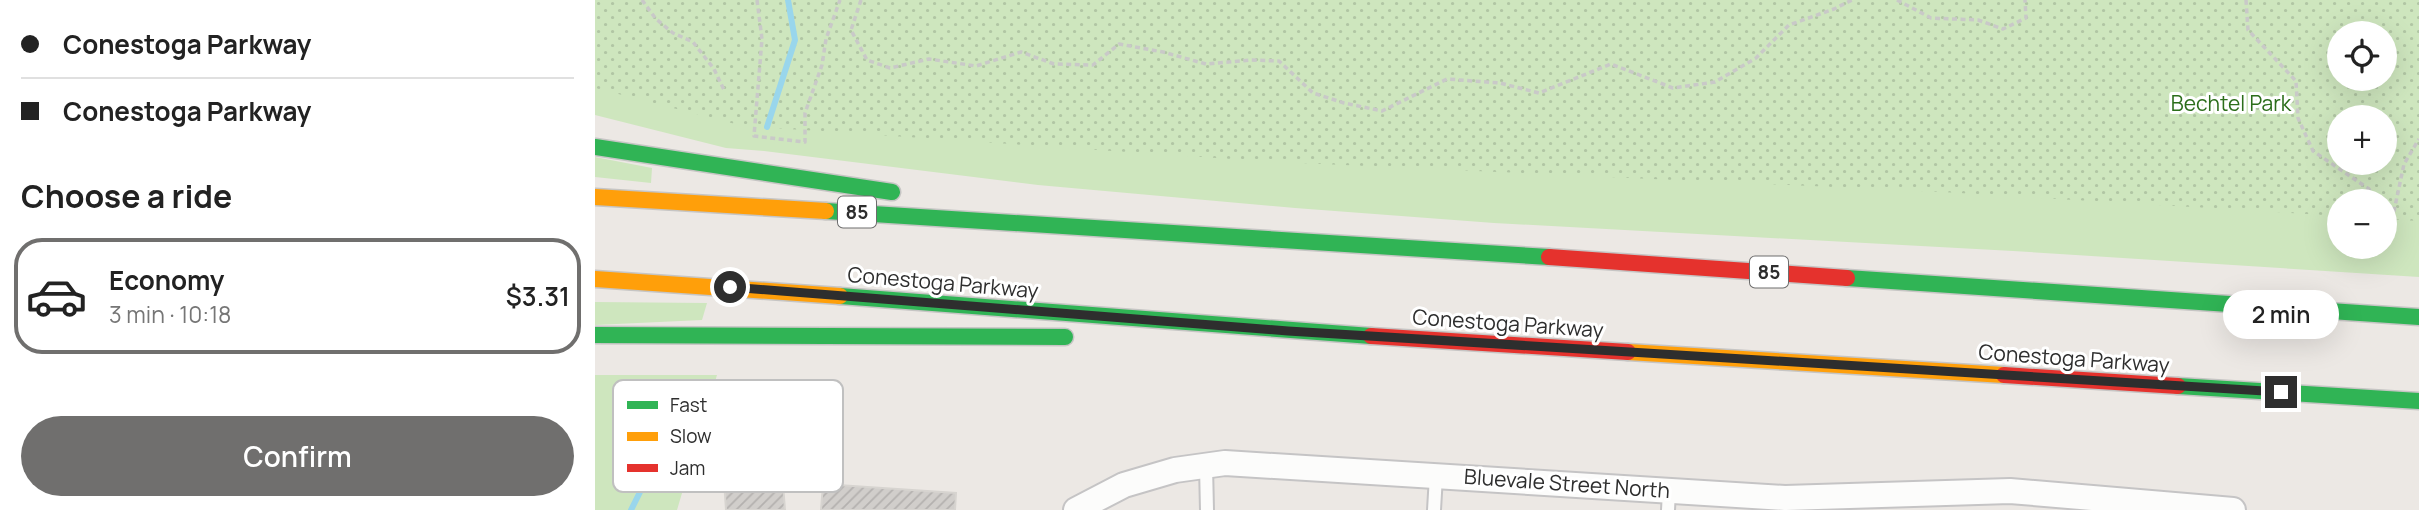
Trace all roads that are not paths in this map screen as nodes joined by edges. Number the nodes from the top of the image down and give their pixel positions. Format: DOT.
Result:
graph roads {
  1 [pos="595,147"];
  2 [pos="907,194"];
  3 [pos="595,197"];
  4 [pos="973,205"];
  5 [pos="1119,228"];
  6 [pos="595,279"];
  7 [pos="2419,317"];
  8 [pos="1288,331"];
  9 [pos="595,335"];
  10 [pos="1151,335"];
  11 [pos="1083,337"];
  12 [pos="2419,401"];
  13 [pos="1206,466"];
  14 [pos="1436,476"];
  15 [pos="1668,500"];
  16 [pos="1872,503"];
  17 [pos="2057,503"];
  18 [pos="1076,510"];
  19 [pos="1207,510"];
  20 [pos="1434,510"];
  21 [pos="2233,510"];
  1 -- 2 [label="highway"];
  3 -- 5 [label="highway, 85"];
  4 -- 5 [label="highway"];
  5 -- 7 [label="highway, 85"];
  6 -- 8 [label="highway, Conestoga Parkway"];
  8 -- 10 [label="highway"];
  8 -- 12 [label="highway, Conestoga Parkway"];
  9 -- 11 [label="highway"];
  13 -- 14 [label="street, Bluevale Street North"];
  13 -- 18 [label="street, Bluevale Street North"];
  13 -- 19 [label="lane"];
  14 -- 15 [label="street, Bluevale Street North"];
  14 -- 20 [label="lane"];
  15 -- 16 [label="street, Bluevale Street North"];
  16 -- 17 [label="street, Bluevale Street North"];
  17 -- 21 [label="street, Bluevale Street North"];
}
